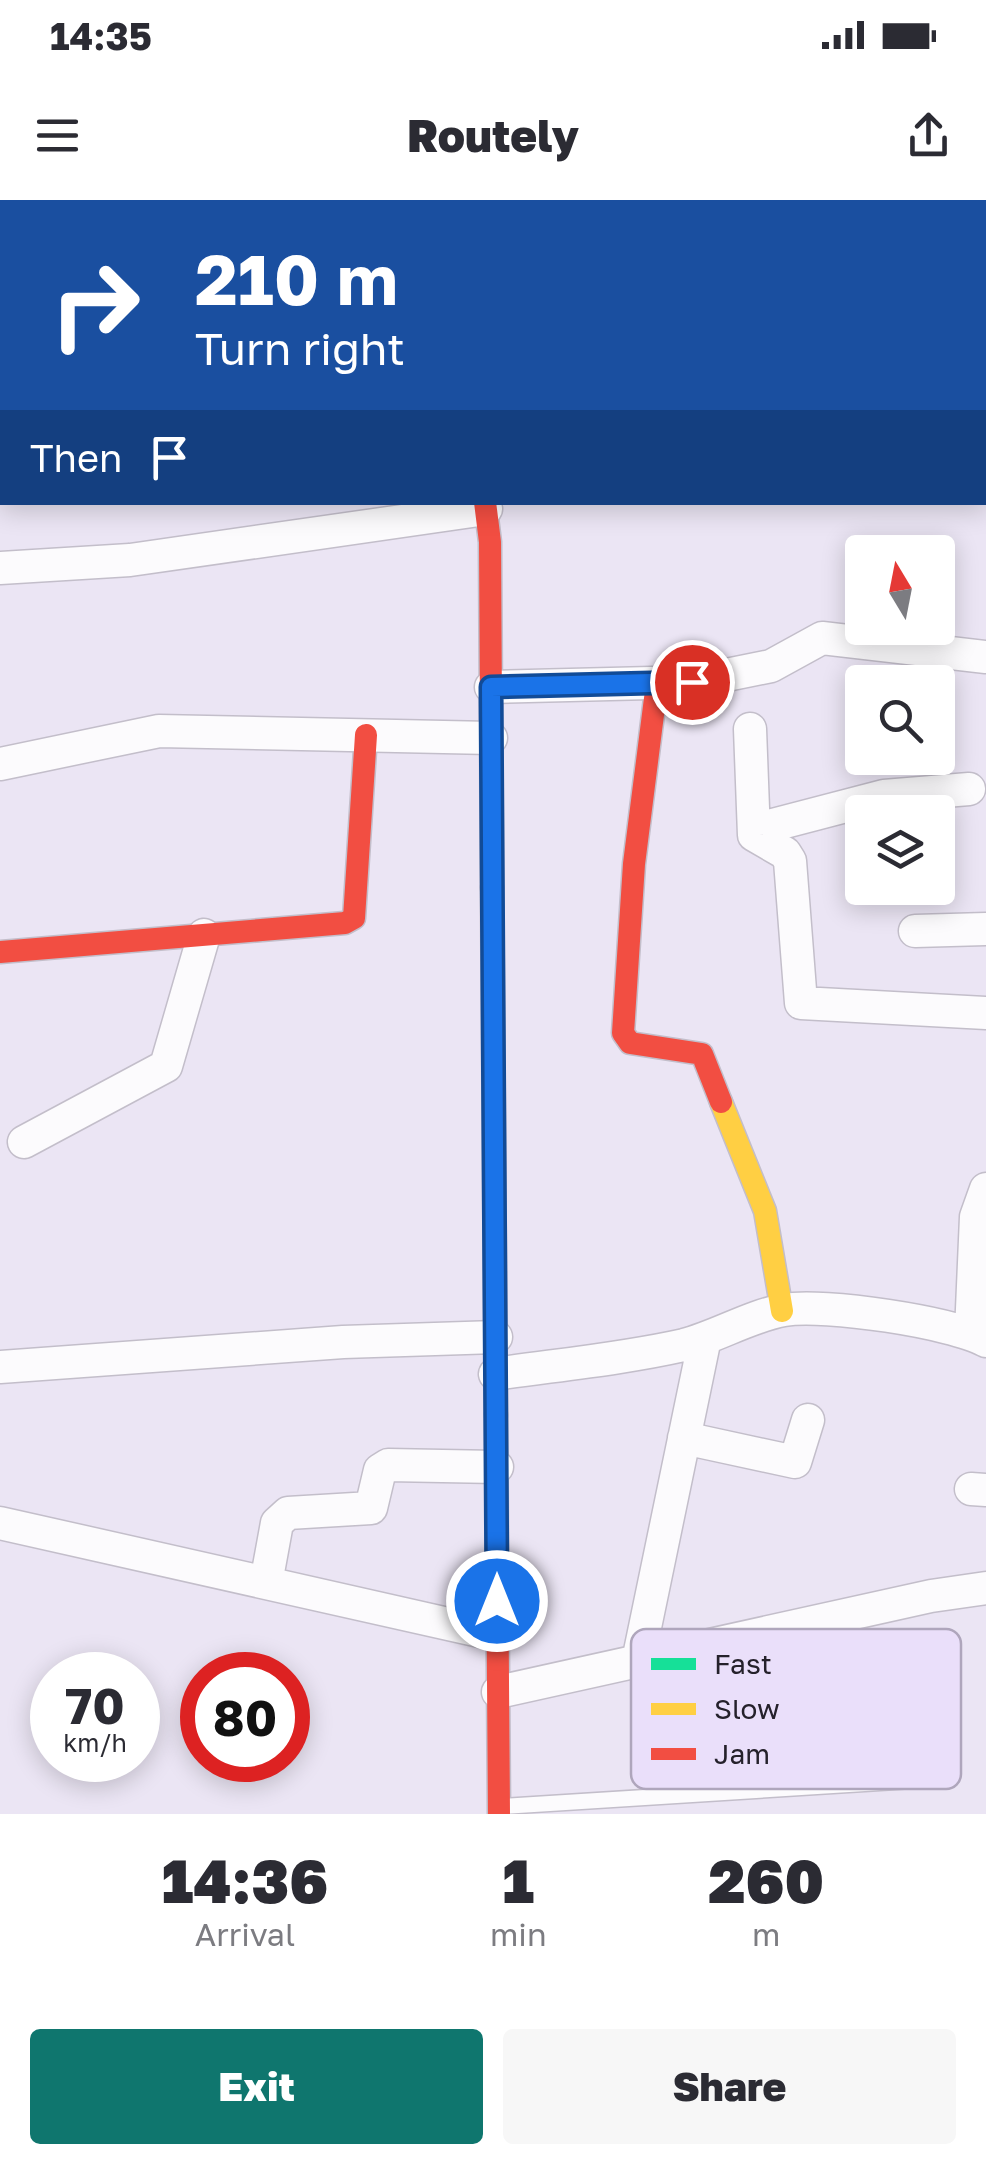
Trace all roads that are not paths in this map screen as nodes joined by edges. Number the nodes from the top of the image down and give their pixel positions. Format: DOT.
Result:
graph roads {
  1 [pos="485,506"];
  2 [pos="0,568"];
  3 [pos="986,657"];
  4 [pos="658,683"];
  5 [pos="491,687"];
  6 [pos="750,729"];
  7 [pos="366,735"];
  8 [pos="491,738"];
  9 [pos="0,764"];
  10 [pos="969,789"];
  11 [pos="754,830"];
  12 [pos="986,930"];
  13 [pos="916,931"];
  14 [pos="204,935"];
  15 [pos="0,952"];
  16 [pos="986,1014"];
  17 [pos="24,1142"];
  18 [pos="986,1189"];
  19 [pos="782,1310"];
  20 [pos="496,1336"];
  21 [pos="978,1336"];
  22 [pos="706,1338"];
  23 [pos="0,1367"];
  24 [pos="495,1374"];
  25 [pos="808,1420"];
  26 [pos="684,1438"];
  27 [pos="496,1466"];
  28 [pos="0,1523"];
  29 [pos="266,1583"];
  30 [pos="986,1588"];
  31 [pos="645,1629"];
  32 [pos="782,1629"];
  33 [pos="498,1635"];
  34 [pos="631,1663"];
  35 [pos="498,1692"];
  36 [pos="794,1789"];
  37 [pos="499,1810"];
  1 -- 2 [label="street"];
  1 -- 5 [label="main road"];
  3 -- 4 [label="street"];
  4 -- 5 [label="street"];
  4 -- 19 [label="main road"];
  5 -- 8 [label="main road"];
  6 -- 11 [label="street"];
  7 -- 8 [label="street"];
  7 -- 9 [label="street"];
  7 -- 14 [label="main road"];
  8 -- 20 [label="main road"];
  10 -- 11 [label="street"];
  11 -- 16 [label="street"];
  12 -- 13 [label="street"];
  14 -- 15 [label="main road"];
  14 -- 17 [label="street"];
  18 -- 21 [label="street"];
  19 -- 21 [label="street"];
  19 -- 22 [label="street"];
  20 -- 23 [label="street"];
  20 -- 24 [label="main road"];
  22 -- 24 [label="street"];
  22 -- 26 [label="street"];
  24 -- 27 [label="main road"];
  25 -- 26 [label="street"];
  26 -- 31 [label="street"];
  27 -- 29 [label="street"];
  27 -- 33 [label="main road"];
  28 -- 29 [label="street"];
  29 -- 33 [label="street"];
  30 -- 32 [label="street"];
  33 -- 35 [label="main road"];
  34 -- 35 [label="street"];
  35 -- 37 [label="main road"];
  36 -- 37 [label="lane"];
}
